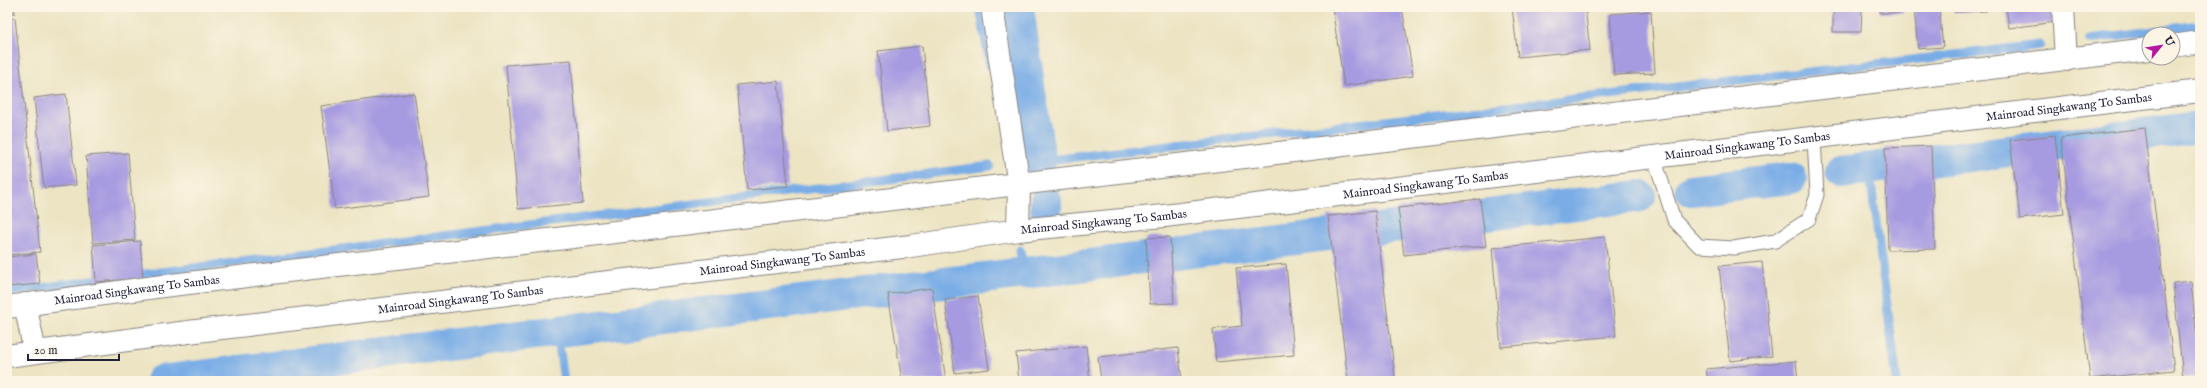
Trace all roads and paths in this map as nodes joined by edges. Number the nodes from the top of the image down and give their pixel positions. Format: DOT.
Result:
graph roads {
  1 [pos="992,7"];
  2 [pos="2063,7"];
  3 [pos="2200,42"];
  4 [pos="2181,45"];
  5 [pos="2141,50"];
  6 [pos="2066,60"];
  7 [pos="2200,91"];
  8 [pos="1814,138"];
  9 [pos="1654,157"];
  10 [pos="1019,184"];
  11 [pos="1018,230"];
  12 [pos="16,306"];
  13 [pos="35,352"];
  14 [pos="7,356"];
  1 -- 10 [label="main road"];
  2 -- 6 [label="main road"];
  3 -- 4 [label="main road"];
  5 -- 6 [label="main road, Mainroad Singkawang To Sambas"];
  6 -- 10 [label="main road, Mainroad Singkawang To Sambas"];
  7 -- 8 [label="main road, Mainroad Singkawang To Sambas"];
  8 -- 9 [label="main road, Mainroad Singkawang To Sambas"];
  8 -- 9 [label="lane"];
  9 -- 11 [label="main road, Mainroad Singkawang To Sambas"];
  10 -- 11 [label="main road"];
  10 -- 12 [label="main road, Mainroad Singkawang To Sambas"];
  11 -- 13 [label="main road, Mainroad Singkawang To Sambas"];
  12 -- 13 [label="main road"];
  13 -- 14 [label="main road, Mainroad Singkawang To Sambas"];
}
